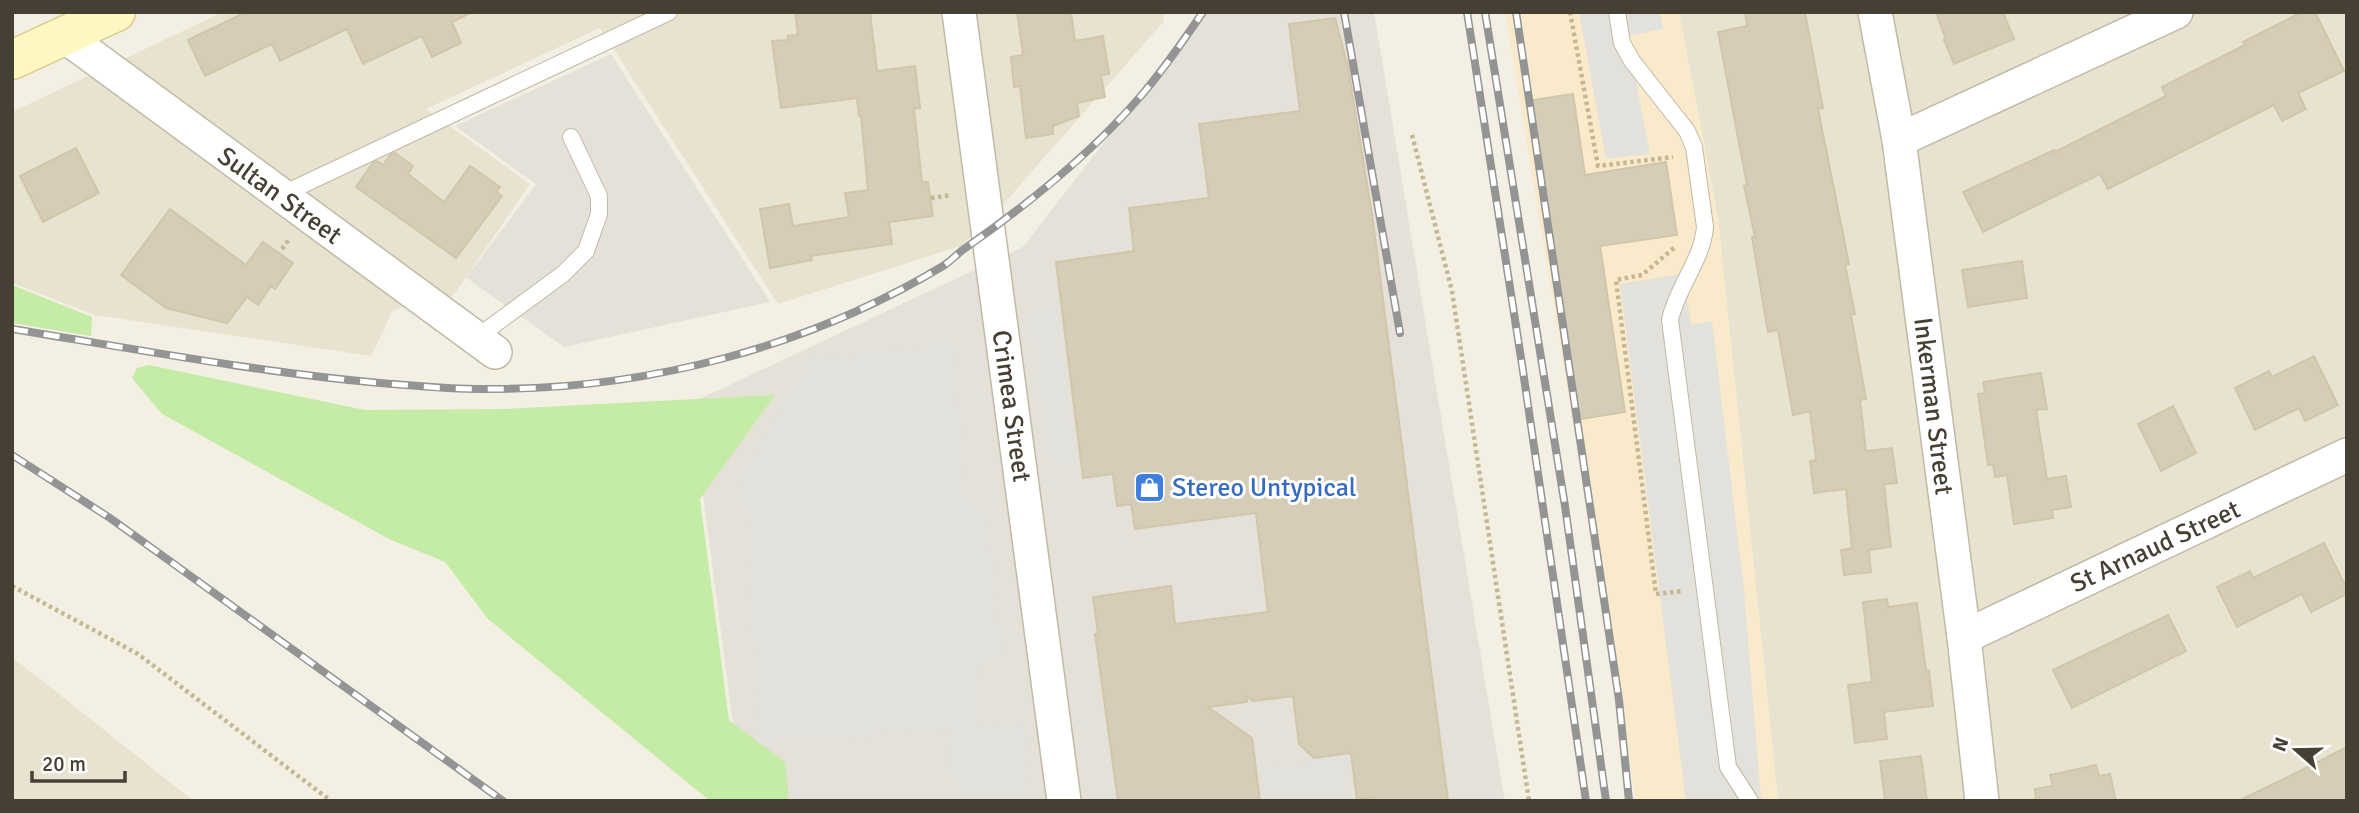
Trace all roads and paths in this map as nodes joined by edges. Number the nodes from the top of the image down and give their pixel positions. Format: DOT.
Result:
graph roads {
  1 [pos="116,12"];
  2 [pos="668,12"];
  3 [pos="958,12"];
  4 [pos="1570,12"];
  5 [pos="1617,12"];
  6 [pos="1875,12"];
  7 [pos="2176,12"];
  8 [pos="66,37"];
  9 [pos="12,60"];
  10 [pos="1412,135"];
  11 [pos="571,137"];
  12 [pos="1899,140"];
  13 [pos="1675,157"];
  14 [pos="960,194"];
  15 [pos="281,195"];
  16 [pos="931,198"];
  17 [pos="1679,245"];
  18 [pos="485,345"];
  19 [pos="2347,455"];
  20 [pos="12,586"];
  21 [pos="1704,588"];
  22 [pos="1964,637"];
  23 [pos="331,801"];
  24 [pos="1064,801"];
  25 [pos="1529,801"];
  26 [pos="1750,801"];
  27 [pos="1982,801"];
  1 -- 8 [label="main road"];
  2 -- 15 [label="lane"];
  3 -- 24 [label="street, Crimea Street"];
  4 -- 13 [label="path"];
  5 -- 21 [label="lane"];
  6 -- 12 [label="street, Inkerman Street"];
  7 -- 12 [label="street"];
  8 -- 9 [label="main road"];
  8 -- 15 [label="street, Sultan Street"];
  10 -- 25 [label="path"];
  11 -- 18 [label="lane"];
  12 -- 22 [label="street, Inkerman Street"];
  14 -- 16 [label="path"];
  15 -- 18 [label="street, Sultan Street"];
  17 -- 21 [label="path"];
  19 -- 22 [label="street, St Arnaud Street"];
  20 -- 23 [label="path"];
  21 -- 26 [label="lane"];
  22 -- 27 [label="street, Inkerman Street"];
}
